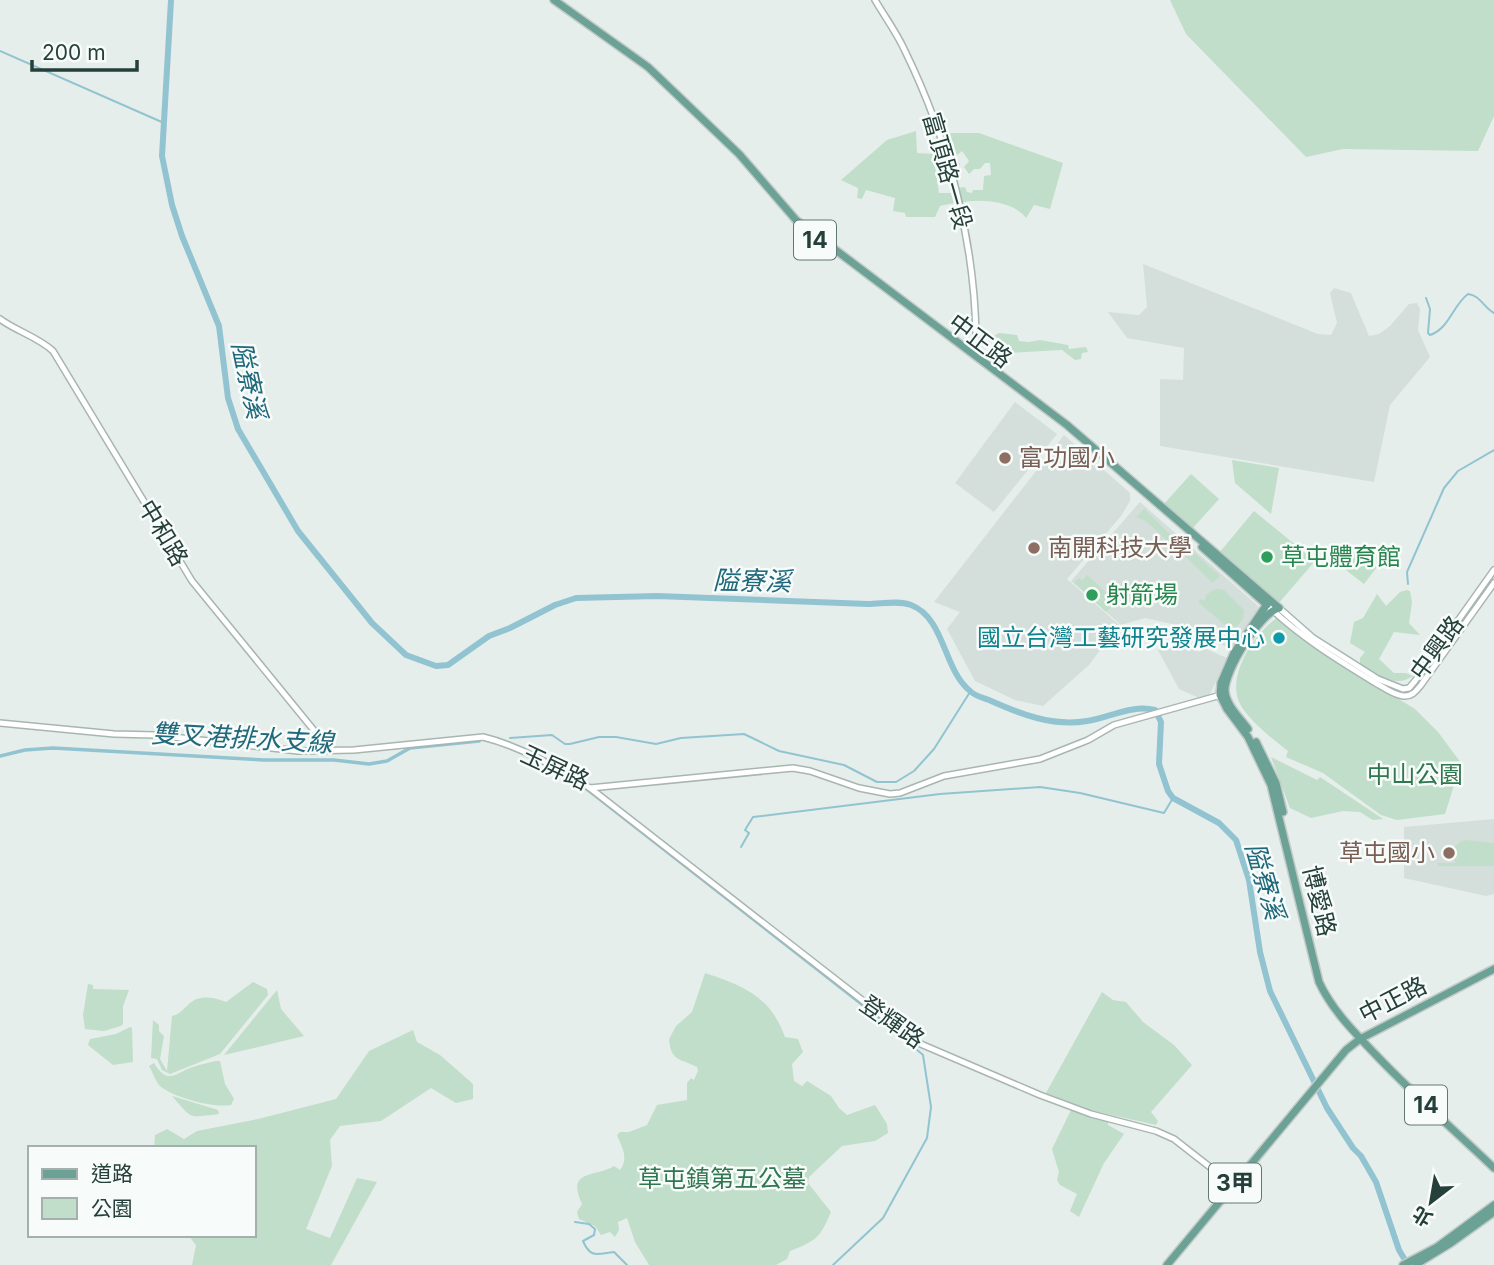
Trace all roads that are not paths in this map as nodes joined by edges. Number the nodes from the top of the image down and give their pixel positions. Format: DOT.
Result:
graph roads {
  1 [pos="547,0"];
  2 [pos="554,0"];
  3 [pos="875,0"];
  4 [pos="0,319"];
  5 [pos="970,352"];
  6 [pos="1494,570"];
  7 [pos="1494,583"];
  8 [pos="1272,606"];
  9 [pos="1402,689"];
  10 [pos="1223,694"];
  11 [pos="1404,696"];
  12 [pos="0,723"];
  13 [pos="332,750"];
  14 [pos="590,789"];
  15 [pos="1494,969"];
  16 [pos="1363,1038"];
  17 [pos="1494,1162"];
  18 [pos="1494,1168"];
  19 [pos="1233,1185"];
  20 [pos="1494,1205"];
  21 [pos="1494,1212"];
  22 [pos="1417,1262"];
  23 [pos="1167,1265"];
  24 [pos="1403,1265"];
  1 -- 8 [label="main road, 中正路 / 14"];
  2 -- 5 [label="main road, 中正路 / 14"];
  3 -- 5 [label="street, 富頂路一段"];
  4 -- 13 [label="street, 中和路"];
  5 -- 8 [label="main road, 中正路 / 14"];
  6 -- 9 [label="street, 中興路"];
  7 -- 11 [label="street, 中興路"];
  8 -- 9 [label="street, 中正路"];
  8 -- 10 [label="main road"];
  8 -- 11 [label="street, 中正路"];
  10 -- 14 [label="street, 玉屏路"];
  10 -- 16 [label="main road, 博愛路 / 14"];
  12 -- 13 [label="street, 玉屏路"];
  13 -- 14 [label="street, 玉屏路"];
  14 -- 19 [label="street, 登輝路"];
  15 -- 16 [label="main road, 中正路 / 3甲"];
  16 -- 17 [label="main road, 博愛路 / 14"];
  16 -- 18 [label="main road, 博愛路 / 14"];
  16 -- 19 [label="main road, 中正路 / 3甲"];
  19 -- 23 [label="main road, 3甲"];
  20 -- 22 [label="main road"];
  21 -- 22 [label="main road"];
  22 -- 24 [label="main road"];
}
